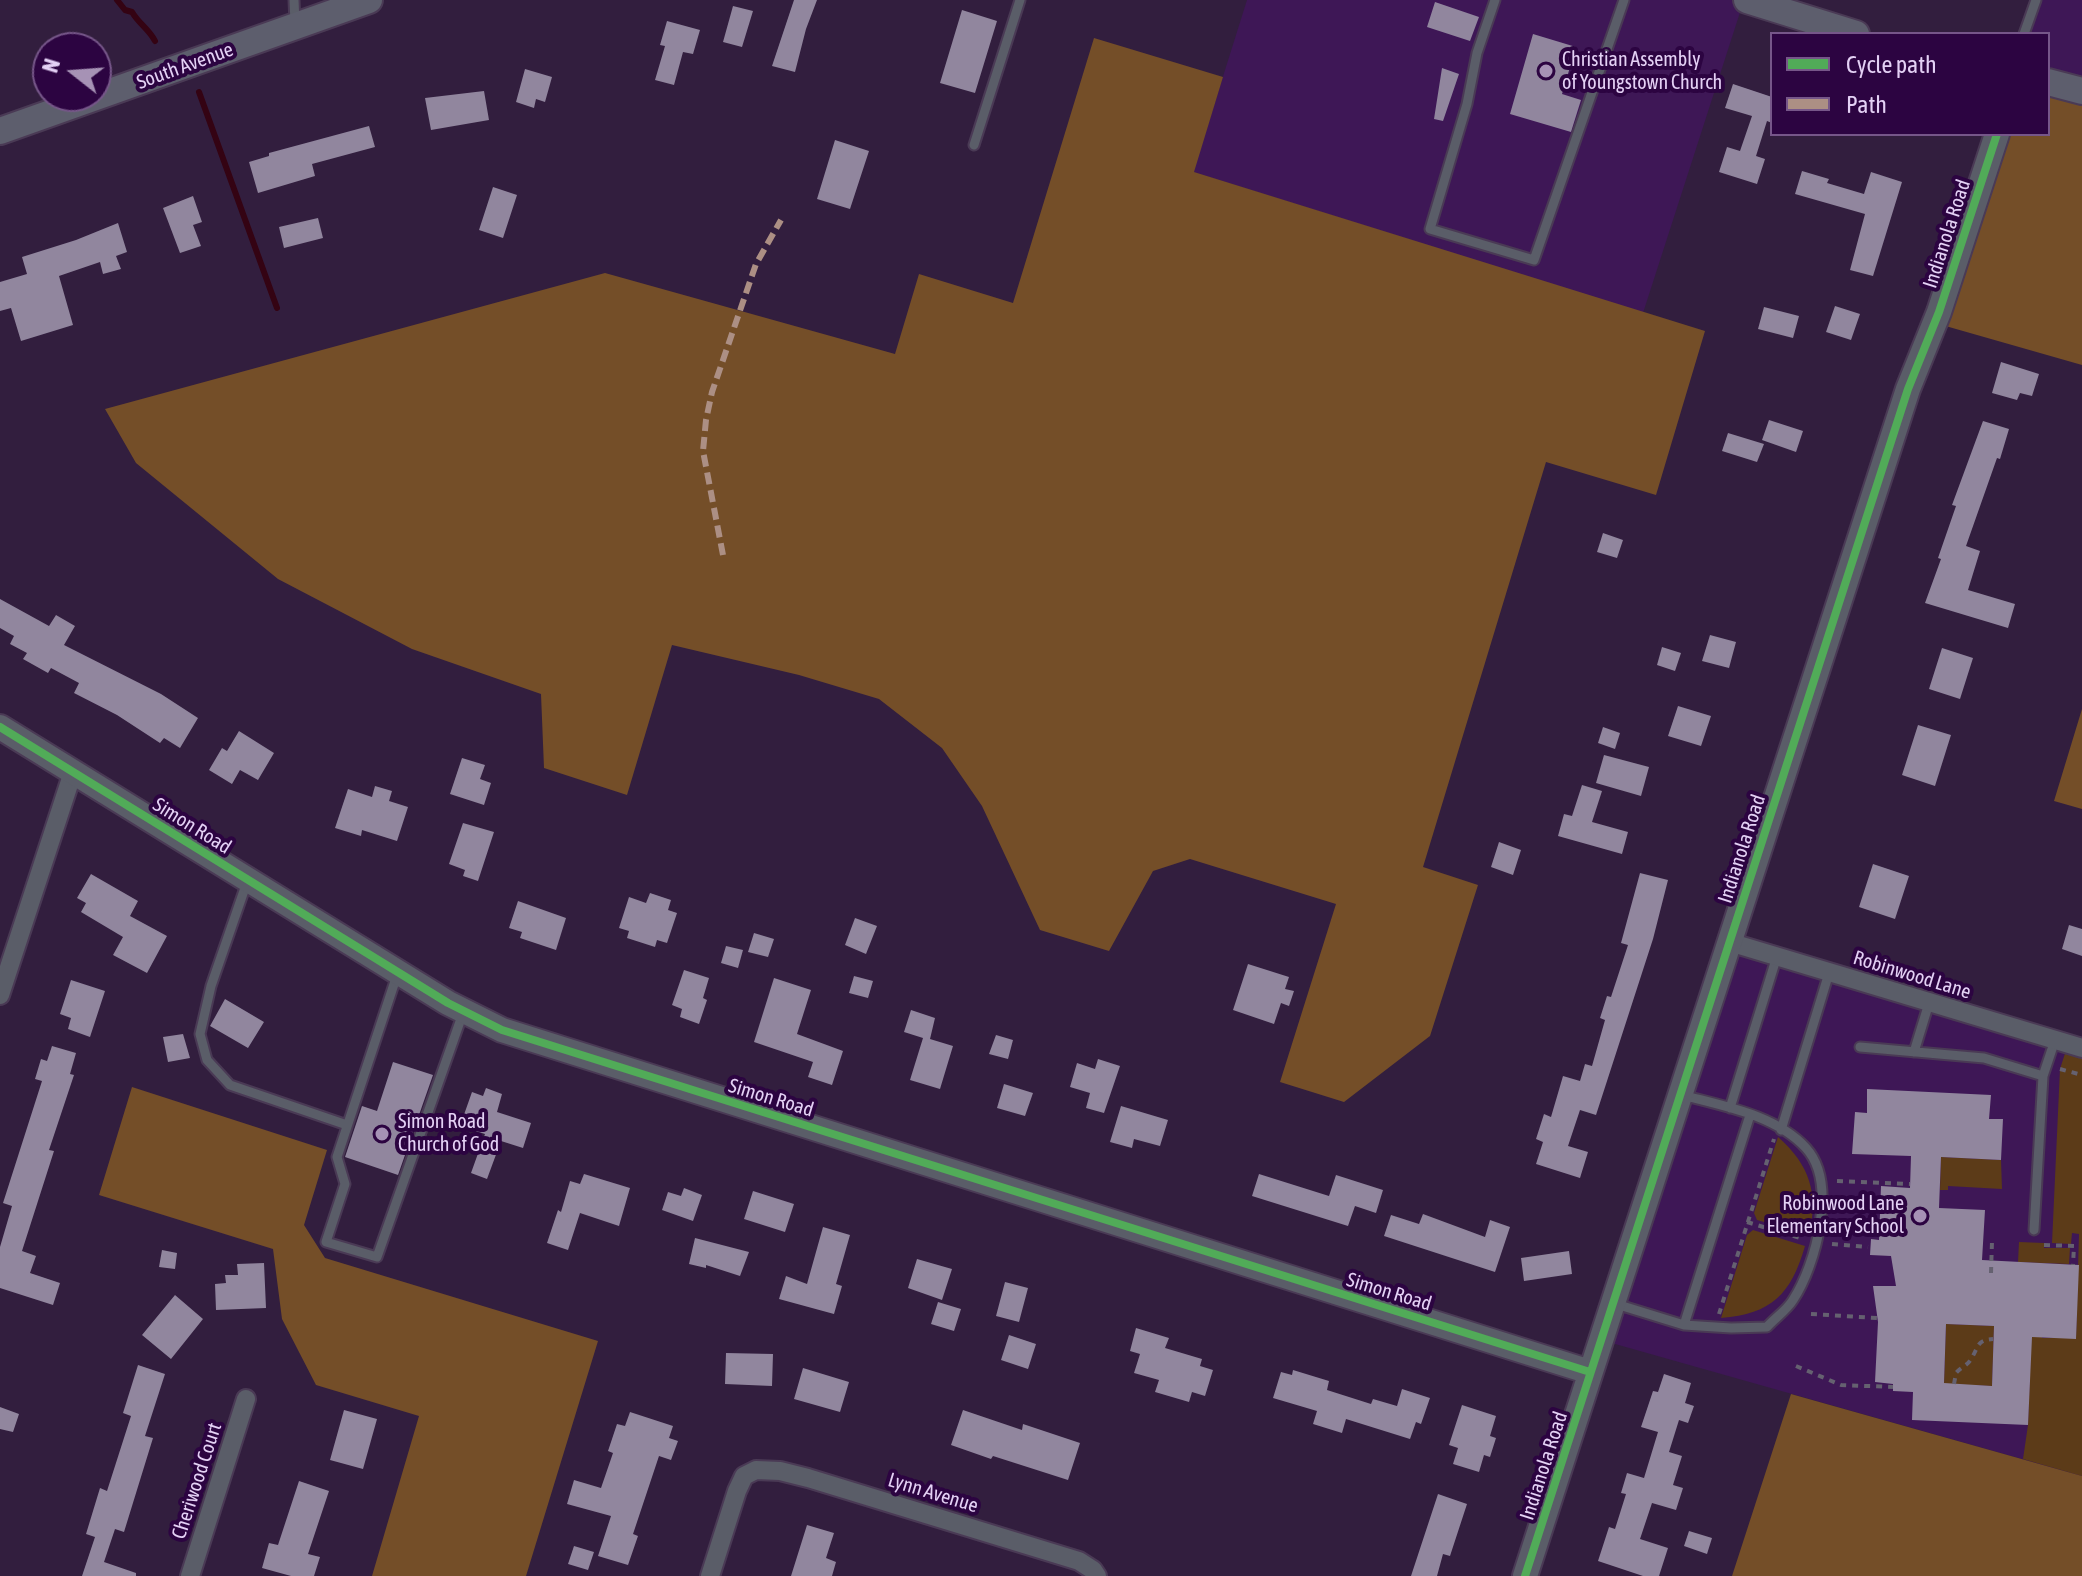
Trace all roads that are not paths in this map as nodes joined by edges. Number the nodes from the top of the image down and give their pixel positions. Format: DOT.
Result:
graph roads {
  1 [pos="294,0"];
  2 [pos="1020,0"];
  3 [pos="1495,0"];
  4 [pos="1624,0"];
  5 [pos="1747,0"];
  6 [pos="2036,0"];
  7 [pos="364,1"];
  8 [pos="295,26"];
  9 [pos="1850,32"];
  10 [pos="2025,32"];
  11 [pos="2050,83"];
  12 [pos="2082,91"];
  13 [pos="0,131"];
  14 [pos="1996,136"];
  15 [pos="974,145"];
  16 [pos="0,727"];
  17 [pos="73,772"];
  18 [pos="248,879"];
  19 [pos="1729,942"];
  20 [pos="1777,956"];
  21 [pos="398,972"];
  22 [pos="1829,973"];
  23 [pos="0,995"];
  24 [pos="1929,1003"];
  25 [pos="464,1011"];
  26 [pos="2055,1040"];
  27 [pos="1860,1047"];
  28 [pos="2082,1048"];
  29 [pos="1914,1052"];
  30 [pos="2043,1076"];
  31 [pos="1680,1094"];
  32 [pos="1730,1108"];
  33 [pos="1750,1115"];
  34 [pos="347,1125"];
  35 [pos="1780,1128"];
  36 [pos="2034,1230"];
  37 [pos="1612,1303"];
  38 [pos="1684,1325"];
  39 [pos="1590,1372"];
  40 [pos="246,1399"];
  41 [pos="190,1576"];
  42 [pos="710,1576"];
  43 [pos="1097,1576"];
  44 [pos="1525,1576"];
  1 -- 8 [label="lane"];
  2 -- 15 [label="lane"];
  3 -- 4 [label="lane"];
  5 -- 9 [label="main road"];
  6 -- 10 [label="lane"];
  7 -- 8 [label="main road, South Avenue"];
  8 -- 13 [label="main road, South Avenue"];
  11 -- 12 [label="main road"];
  14 -- 19 [label="street, Indianola Road"];
  16 -- 17 [label="street, Simon Road"];
  17 -- 18 [label="street, Simon Road"];
  17 -- 23 [label="street"];
  18 -- 21 [label="street, Simon Road"];
  18 -- 34 [label="lane"];
  19 -- 20 [label="street, Robinwood Lane"];
  19 -- 31 [label="street, Indianola Road"];
  20 -- 22 [label="street, Robinwood Lane"];
  20 -- 32 [label="lane"];
  21 -- 25 [label="street, Simon Road"];
  21 -- 34 [label="lane"];
  22 -- 24 [label="street, Robinwood Lane"];
  22 -- 35 [label="lane"];
  24 -- 26 [label="street, Robinwood Lane"];
  24 -- 29 [label="lane"];
  25 -- 34 [label="lane"];
  25 -- 39 [label="street, Simon Road"];
  26 -- 28 [label="street, Robinwood Lane"];
  26 -- 30 [label="lane"];
  27 -- 29 [label="lane"];
  29 -- 30 [label="lane"];
  30 -- 36 [label="lane"];
  31 -- 32 [label="lane"];
  31 -- 37 [label="street, Indianola Road"];
  32 -- 33 [label="lane"];
  33 -- 35 [label="lane"];
  33 -- 38 [label="lane"];
  35 -- 38 [label="lane"];
  37 -- 38 [label="lane"];
  37 -- 39 [label="street, Indianola Road"];
  39 -- 44 [label="street, Indianola Road"];
  40 -- 41 [label="street, Cheriwood Court"];
  42 -- 43 [label="street, Lynn Avenue"];
}
